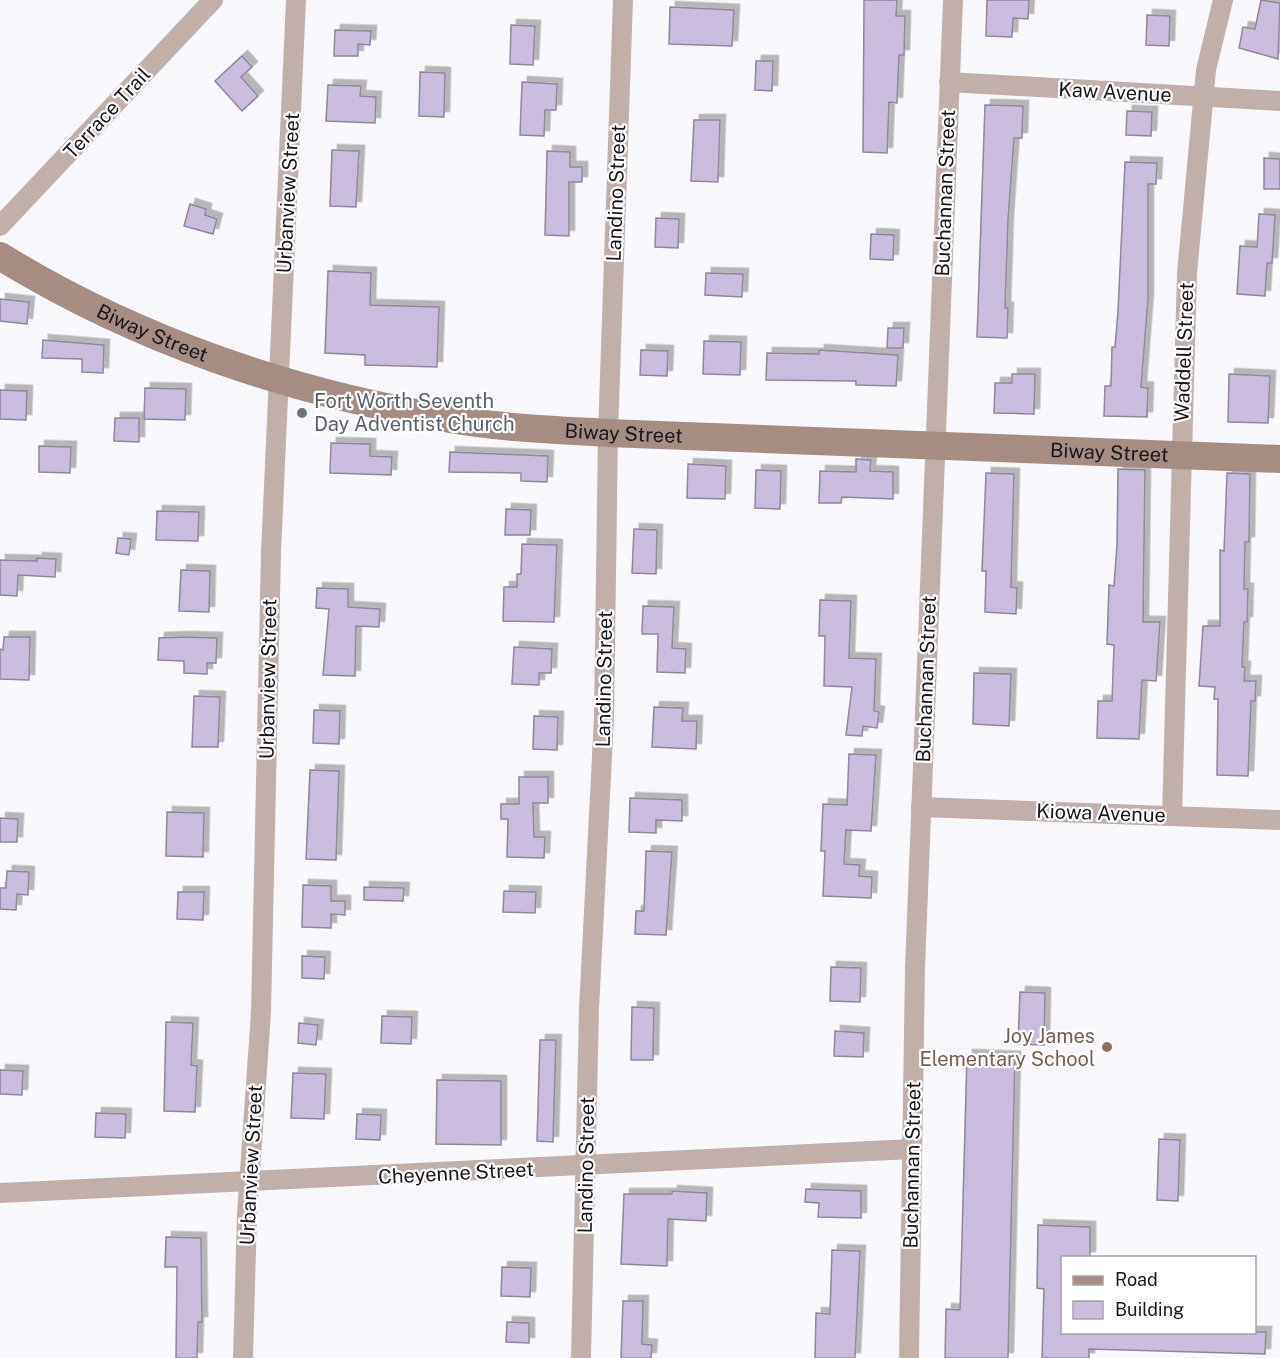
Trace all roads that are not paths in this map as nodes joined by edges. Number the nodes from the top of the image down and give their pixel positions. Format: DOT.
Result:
graph roads {
  1 [pos="213,0"];
  2 [pos="296,0"];
  3 [pos="623,0"];
  4 [pos="953,0"];
  5 [pos="1223,0"];
  6 [pos="950,82"];
  7 [pos="1203,97"];
  8 [pos="1280,101"];
  9 [pos="0,226"];
  10 [pos="0,256"];
  11 [pos="279,381"];
  12 [pos="608,433"];
  13 [pos="935,444"];
  14 [pos="1182,456"];
  15 [pos="1280,459"];
  16 [pos="921,807"];
  17 [pos="1172,816"];
  18 [pos="1280,820"];
  19 [pos="912,1149"];
  20 [pos="586,1166"];
  21 [pos="249,1182"];
  22 [pos="0,1193"];
  23 [pos="243,1358"];
  24 [pos="581,1358"];
  25 [pos="909,1358"];
  1 -- 9 [label="street, Terrace Trail"];
  2 -- 11 [label="street, Urbanview Street"];
  3 -- 12 [label="street, Landino Street"];
  4 -- 6 [label="street, Buchannan Street"];
  5 -- 7 [label="street, Waddell Street"];
  6 -- 7 [label="street, Kaw Avenue"];
  6 -- 13 [label="street, Buchannan Street"];
  7 -- 8 [label="street, Kaw Avenue"];
  7 -- 14 [label="street, Waddell Street"];
  10 -- 11 [label="street, Biway Street"];
  11 -- 12 [label="street, Biway Street"];
  11 -- 21 [label="street, Urbanview Street"];
  12 -- 13 [label="street, Biway Street"];
  12 -- 20 [label="street, Landino Street"];
  13 -- 14 [label="street, Biway Street"];
  13 -- 16 [label="street, Buchannan Street"];
  14 -- 15 [label="street, Biway Street"];
  14 -- 17 [label="street, Waddell Street"];
  16 -- 17 [label="street, Kiowa Avenue"];
  16 -- 19 [label="street, Buchannan Street"];
  17 -- 18 [label="street, Kiowa Avenue"];
  19 -- 20 [label="street, Cheyenne Street"];
  19 -- 25 [label="street, Buchannan Street"];
  20 -- 21 [label="street, Cheyenne Street"];
  20 -- 24 [label="street, Landino Street"];
  21 -- 22 [label="street, Cheyenne Street"];
  21 -- 23 [label="street, Urbanview Street"];
}
